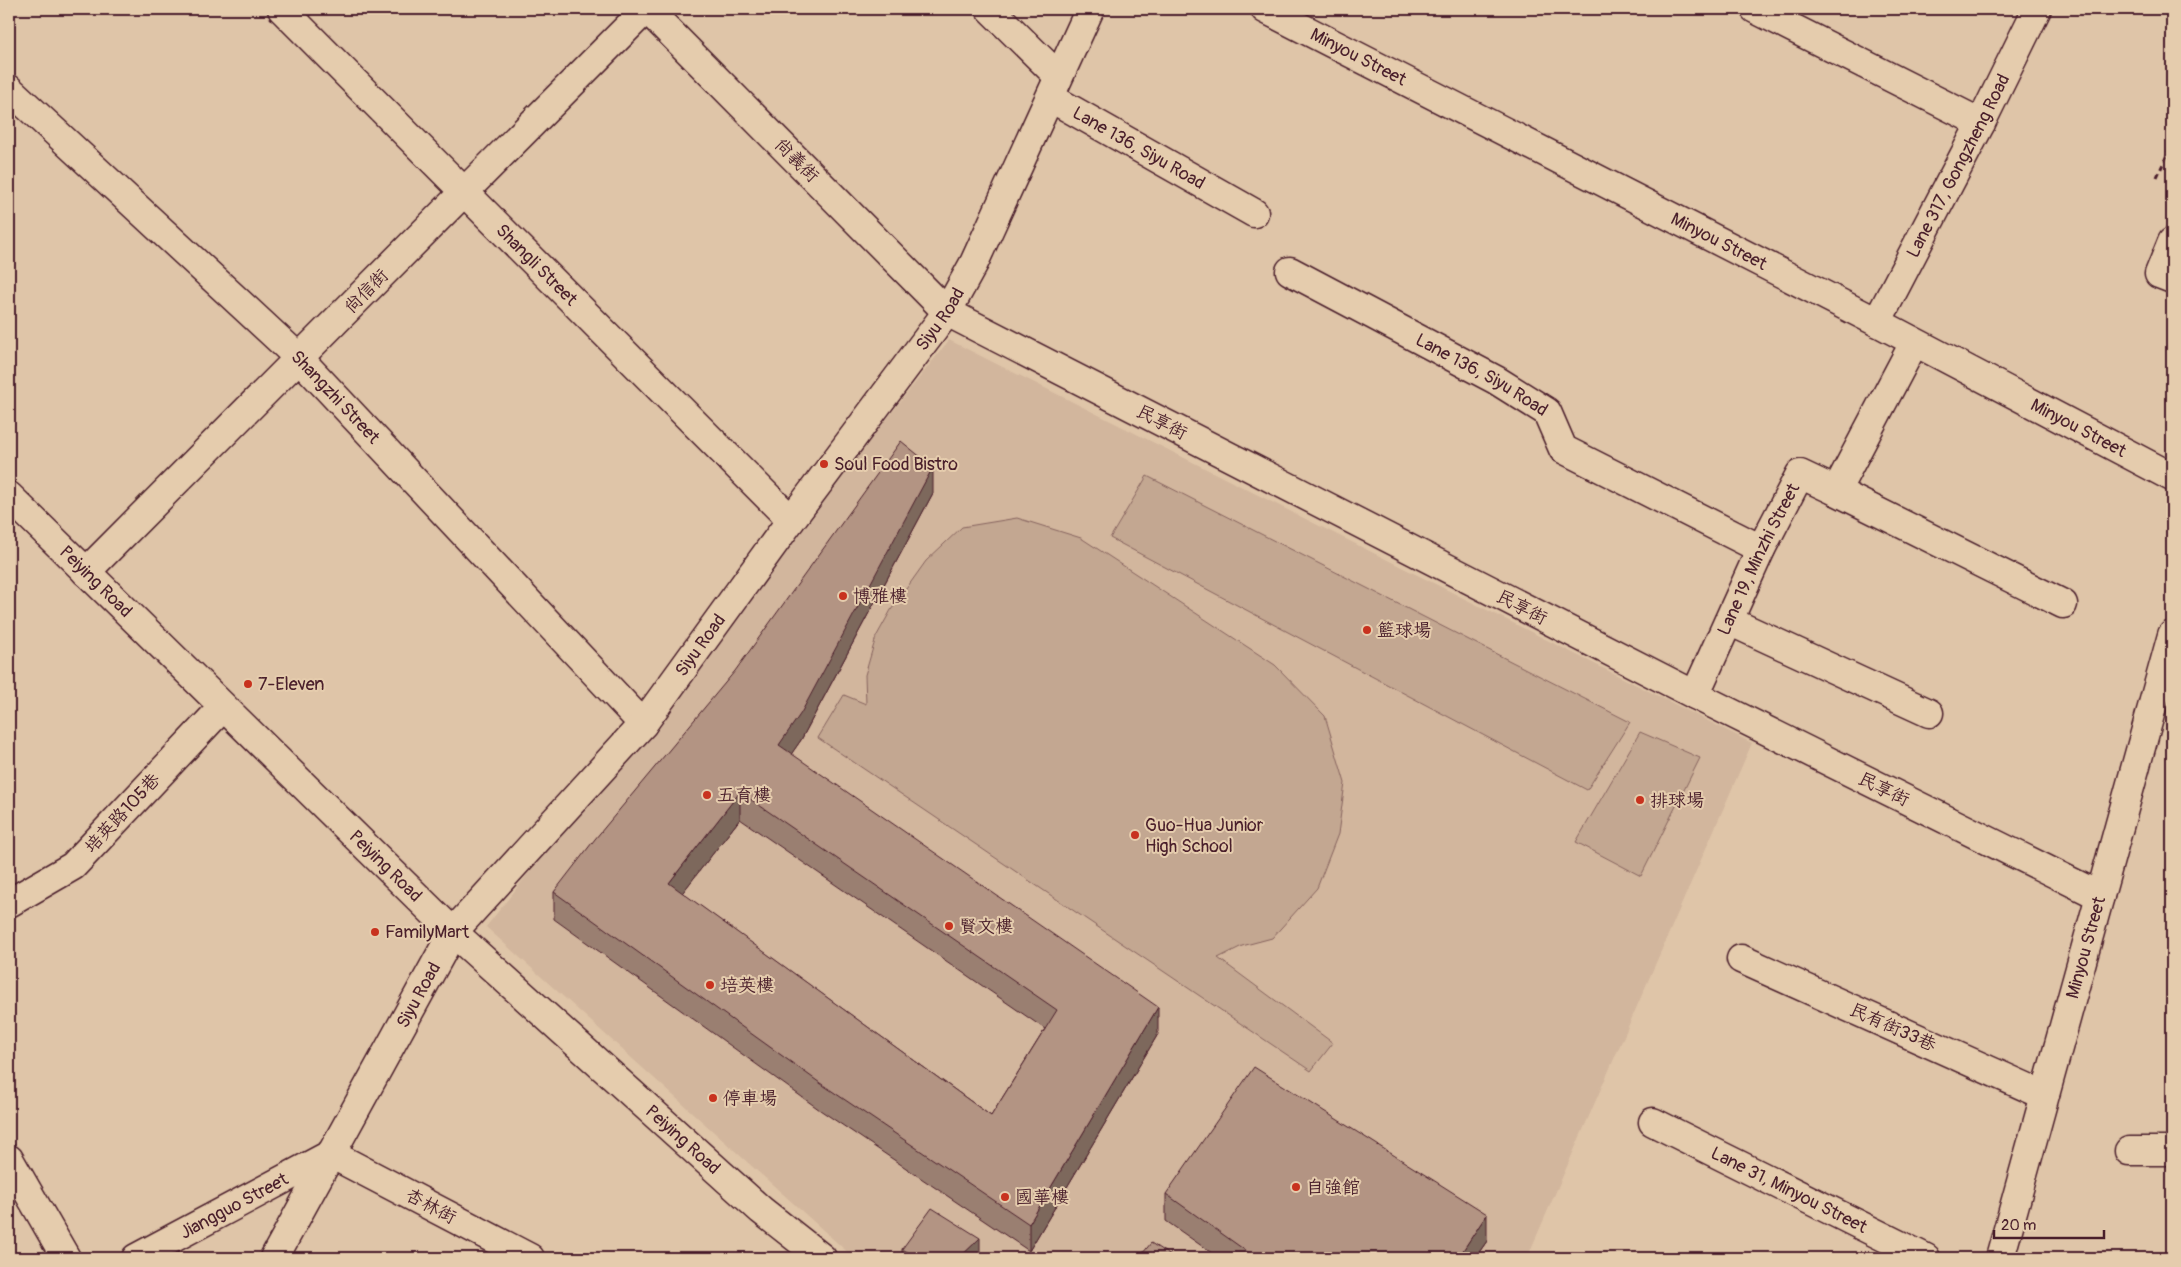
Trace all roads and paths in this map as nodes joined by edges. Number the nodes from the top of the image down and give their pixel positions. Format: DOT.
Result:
graph roads {
  1 [pos="282,9"];
  2 [pos="647,9"];
  3 [pos="990,9"];
  4 [pos="1090,9"];
  5 [pos="1265,9"];
  6 [pos="1755,9"];
  7 [pos="2037,9"];
  8 [pos="1055,87"];
  9 [pos="9,89"];
  10 [pos="1980,123"];
  11 [pos="2172,144"];
  12 [pos="2157,177"];
  13 [pos="464,192"];
  14 [pos="1254,213"];
  15 [pos="2172,242"];
  16 [pos="1290,271"];
  17 [pos="2172,279"];
  18 [pos="947,312"];
  19 [pos="1877,322"];
  20 [pos="1914,343"];
  21 [pos="299,358"];
  22 [pos="2172,477"];
  23 [pos="1836,491"];
  24 [pos="9,496"];
  25 [pos="791,520"];
  26 [pos="1761,550"];
  27 [pos="86,572"];
  28 [pos="2063,604"];
  29 [pos="1729,621"];
  30 [pos="2172,635"];
  31 [pos="1695,695"];
  32 [pos="222,707"];
  33 [pos="1929,713"];
  34 [pos="643,724"];
  35 [pos="2100,896"];
  36 [pos="9,902"];
  37 [pos="453,932"];
  38 [pos="1741,959"];
  39 [pos="2044,1095"];
  40 [pos="1653,1122"];
  41 [pos="2172,1151"];
  42 [pos="2129,1152"];
  43 [pos="332,1154"];
  44 [pos="9,1159"];
  45 [pos="66,1258"];
  46 [pos="136,1258"];
  47 [pos="274,1258"];
  48 [pos="530,1258"];
  49 [pos="822,1258"];
  50 [pos="1926,1258"];
  51 [pos="2000,1258"];
  1 -- 13 [label="street, Shangli Street"];
  2 -- 13 [label="street, 尚信街"];
  2 -- 18 [label="street, 尚義街"];
  3 -- 8 [label="street, Lane 136, Siyu Road"];
  4 -- 8 [label="street, Siyu Road"];
  5 -- 19 [label="street, Minyou Street"];
  6 -- 10 [label="street"];
  7 -- 10 [label="street, Lane 317, Gongzheng Road"];
  8 -- 14 [label="street, Lane 136, Siyu Road"];
  8 -- 18 [label="street, Siyu Road"];
  9 -- 21 [label="street, Shangzhi Street"];
  10 -- 19 [label="street, Lane 317, Gongzheng Road"];
  11 -- 12 [label="path"];
  13 -- 21 [label="street, 尚信街"];
  13 -- 25 [label="street, Shangli Street"];
  15 -- 17 [label="street"];
  16 -- 26 [label="street, Lane 136, Siyu Road"];
  18 -- 25 [label="street, Siyu Road"];
  18 -- 31 [label="street, 民享街"];
  19 -- 20 [label="street, Minyou Street"];
  20 -- 22 [label="street, Minyou Street"];
  20 -- 23 [label="street"];
  21 -- 27 [label="street, 尚信街"];
  21 -- 34 [label="street, Shangzhi Street"];
  23 -- 26 [label="street, Lane 19, Minzhi Street"];
  23 -- 28 [label="street"];
  24 -- 27 [label="street, Peiying Road"];
  25 -- 34 [label="street, Siyu Road"];
  26 -- 29 [label="street, Lane 19, Minzhi Street"];
  27 -- 32 [label="street, Peiying Road"];
  29 -- 31 [label="street, Lane 19, Minzhi Street"];
  29 -- 33 [label="street"];
  30 -- 35 [label="street, Minyou Street"];
  31 -- 35 [label="street, 民享街"];
  32 -- 36 [label="street, 培英路105巷"];
  32 -- 37 [label="street, Peiying Road"];
  34 -- 37 [label="street, Siyu Road"];
  35 -- 39 [label="street, Minyou Street"];
  37 -- 43 [label="street, Siyu Road"];
  37 -- 49 [label="street, Peiying Road"];
  38 -- 39 [label="street, 民有街33巷"];
  39 -- 51 [label="street, Minyou Street"];
  40 -- 50 [label="street, Lane 31, Minyou Street"];
  41 -- 42 [label="street"];
  43 -- 46 [label="street, Jiangguo Street"];
  43 -- 47 [label="street, Siyu Road"];
  43 -- 48 [label="street, 杏林街"];
  44 -- 45 [label="street"];
}
